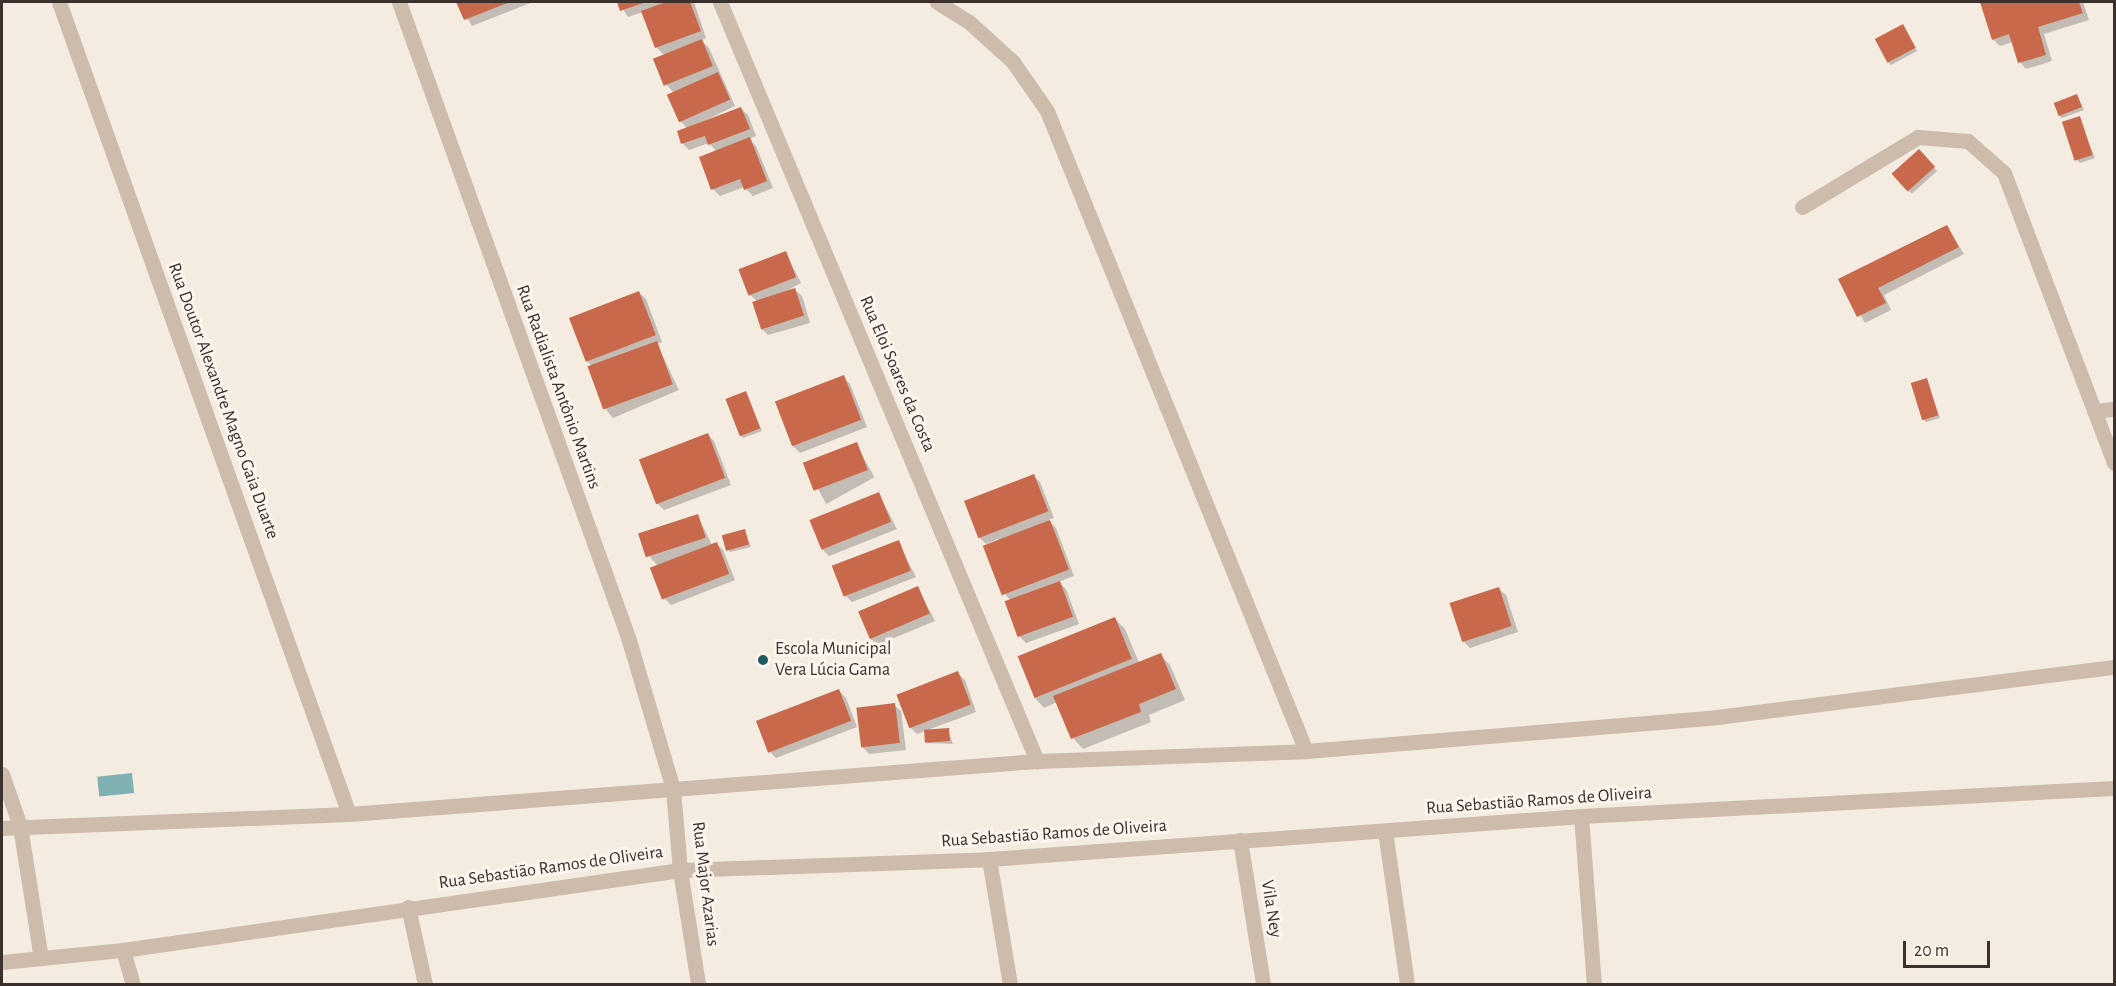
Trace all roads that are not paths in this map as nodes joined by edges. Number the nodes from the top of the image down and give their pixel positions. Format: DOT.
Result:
graph roads {
  1 [pos="59,2"];
  2 [pos="399,2"];
  3 [pos="720,2"];
  4 [pos="937,2"];
  5 [pos="1802,207"];
  6 [pos="2115,409"];
  7 [pos="2094,411"];
  8 [pos="2115,464"];
  9 [pos="2115,667"];
  10 [pos="1306,752"];
  11 [pos="1037,761"];
  12 [pos="2,774"];
  13 [pos="2115,788"];
  14 [pos="673,789"];
  15 [pos="350,814"];
  16 [pos="1581,816"];
  17 [pos="20,826"];
  18 [pos="2,828"];
  19 [pos="1384,831"];
  20 [pos="1240,840"];
  21 [pos="989,860"];
  22 [pos="680,870"];
  23 [pos="408,907"];
  24 [pos="123,950"];
  25 [pos="41,958"];
  26 [pos="2,962"];
  27 [pos="133,984"];
  28 [pos="425,984"];
  29 [pos="698,984"];
  30 [pos="1010,984"];
  31 [pos="1263,984"];
  32 [pos="1407,984"];
  33 [pos="1594,984"];
  1 -- 15 [label="street, Rua Doutor Alexandre Magno Gaia Duarte"];
  2 -- 14 [label="street, Rua Radialista Antônio Martins"];
  3 -- 11 [label="street, Rua Eloi Soares da Costa"];
  4 -- 10 [label="street"];
  5 -- 7 [label="street"];
  6 -- 7 [label="street"];
  7 -- 8 [label="street"];
  9 -- 10 [label="street"];
  10 -- 11 [label="street"];
  11 -- 14 [label="street"];
  12 -- 17 [label="street"];
  13 -- 16 [label="street, Rua Sebastião Ramos de Oliveira"];
  14 -- 15 [label="street"];
  14 -- 22 [label="street, Rua Major Azarias"];
  15 -- 17 [label="street"];
  16 -- 19 [label="street, Rua Sebastião Ramos de Oliveira"];
  16 -- 33 [label="street"];
  17 -- 18 [label="street"];
  17 -- 25 [label="street"];
  19 -- 20 [label="street, Rua Sebastião Ramos de Oliveira"];
  19 -- 32 [label="street"];
  20 -- 21 [label="street, Rua Sebastião Ramos de Oliveira"];
  20 -- 31 [label="street, Vila Ney"];
  21 -- 22 [label="street, Rua Sebastião Ramos de Oliveira"];
  21 -- 30 [label="street"];
  22 -- 23 [label="street, Rua Sebastião Ramos de Oliveira"];
  22 -- 29 [label="street, Rua Major Azarias"];
  23 -- 24 [label="street, Rua Sebastião Ramos de Oliveira"];
  23 -- 28 [label="street"];
  24 -- 25 [label="street, Rua Sebastião Ramos de Oliveira"];
  24 -- 27 [label="street"];
  25 -- 26 [label="street, Rua Sebastião Ramos de Oliveira"];
}
